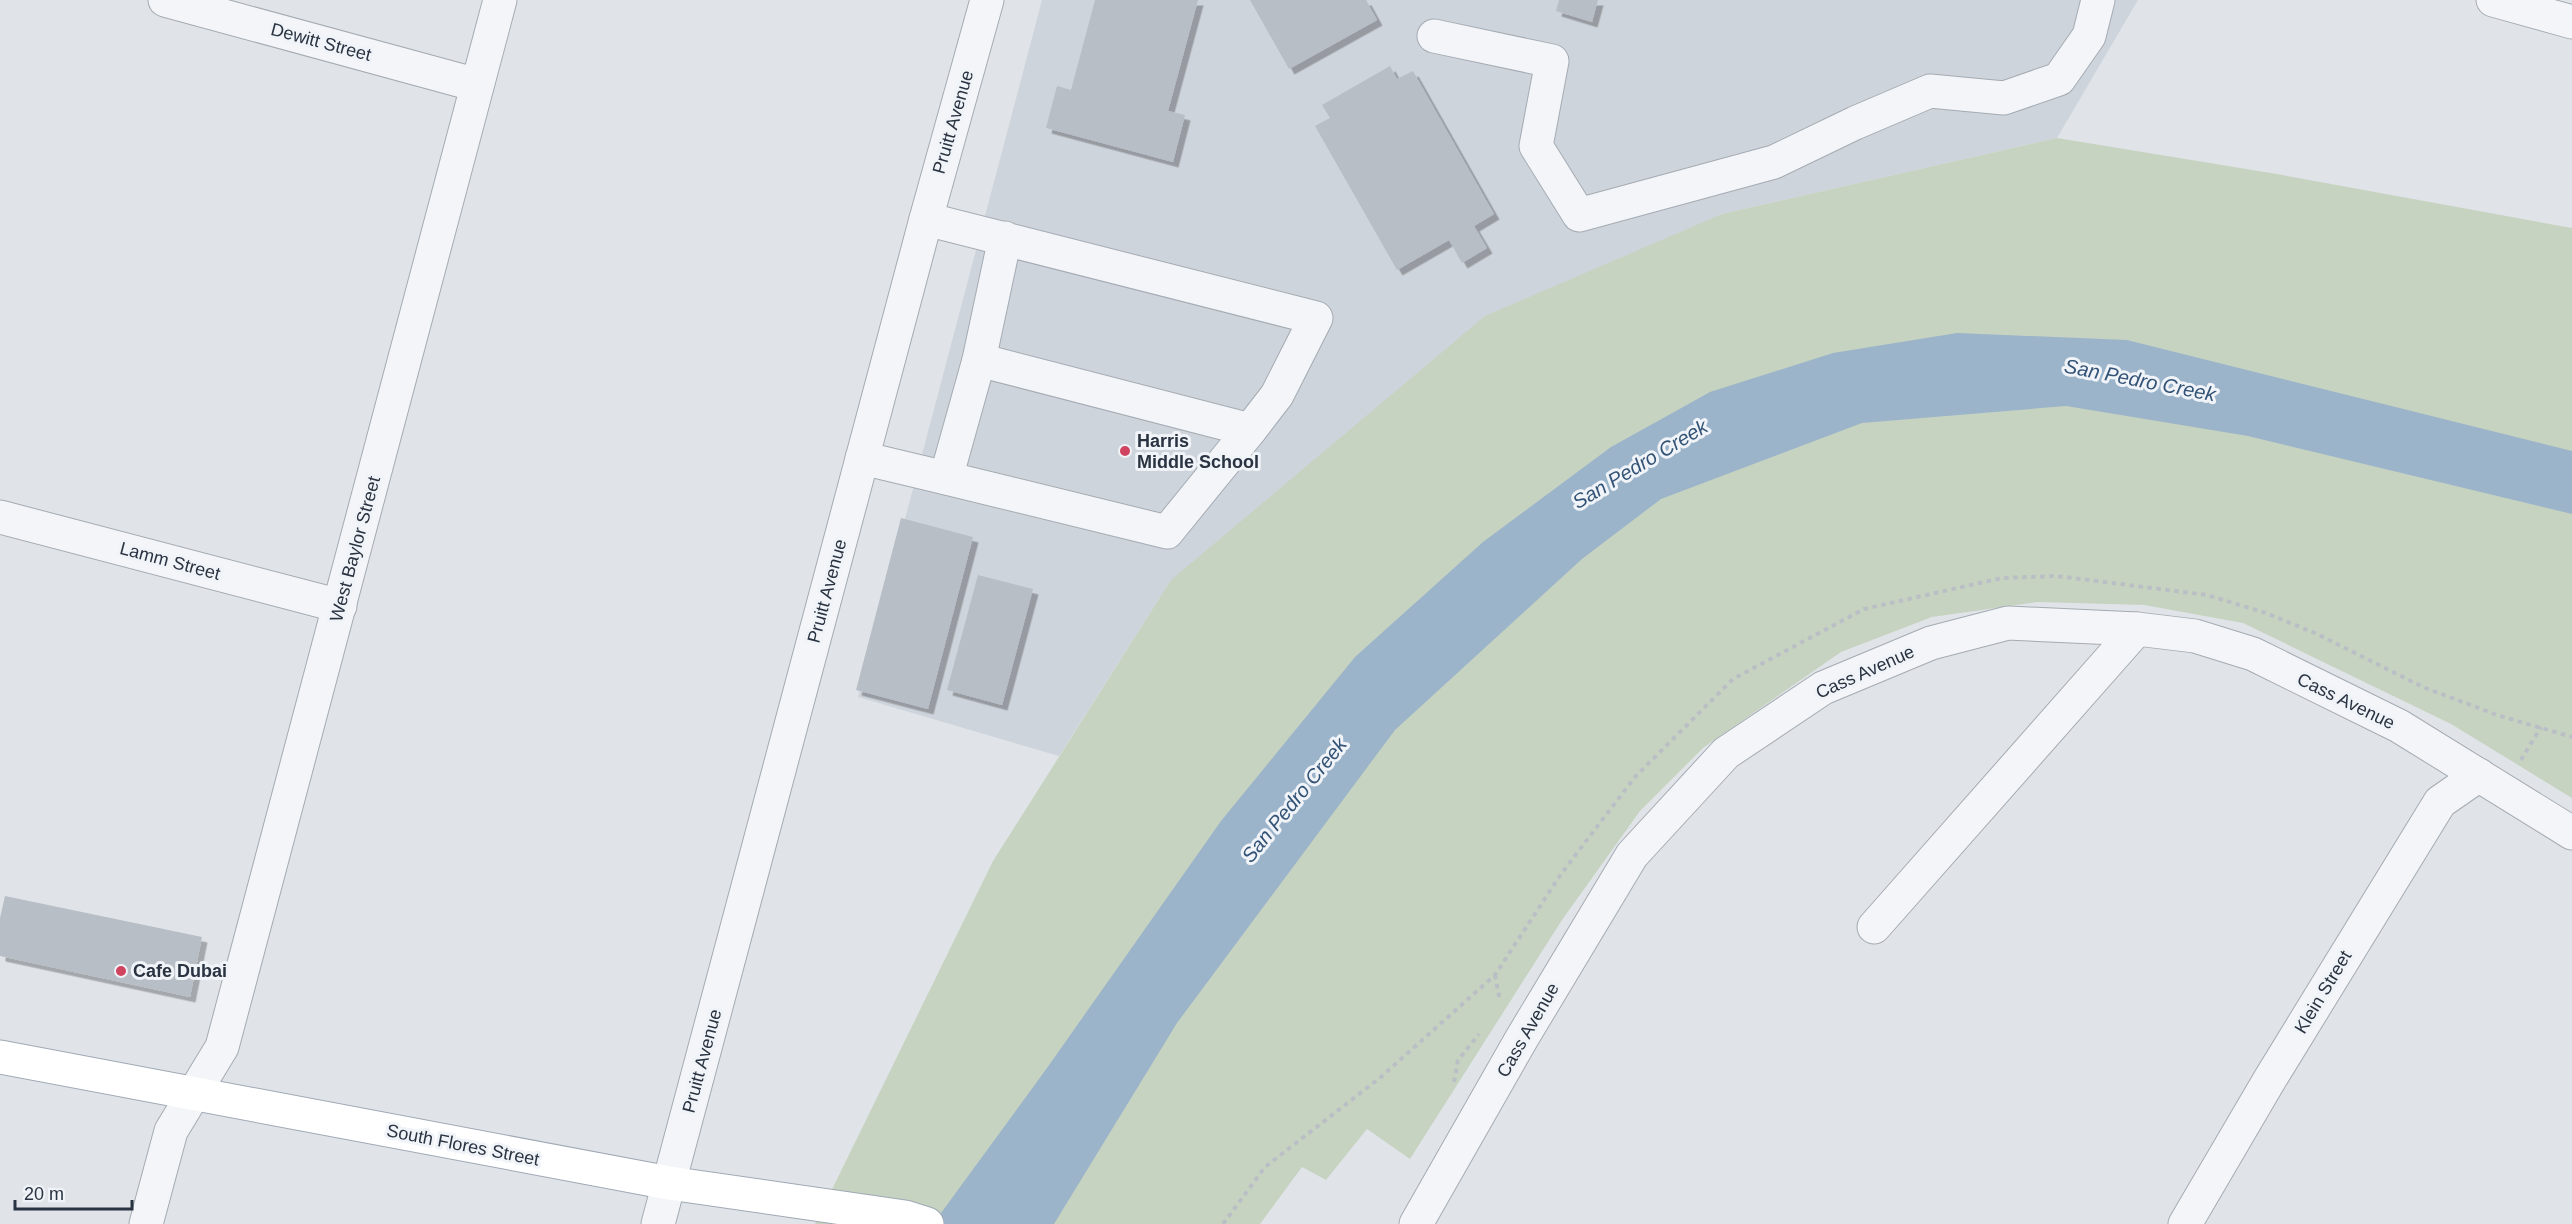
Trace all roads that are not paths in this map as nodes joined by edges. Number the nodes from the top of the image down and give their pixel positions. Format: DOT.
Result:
graph roads {
  1 [pos="165,0"];
  2 [pos="500,0"];
  3 [pos="987,0"];
  4 [pos="2098,0"];
  5 [pos="2493,0"];
  6 [pos="2572,22"];
  7 [pos="1434,36"];
  8 [pos="477,85"];
  9 [pos="926,219"];
  10 [pos="1005,238"];
  11 [pos="979,360"];
  12 [pos="1250,430"];
  13 [pos="862,458"];
  14 [pos="946,478"];
  15 [pos="0,517"];
  16 [pos="340,606"];
  17 [pos="2137,629"];
  18 [pos="2479,774"];
  19 [pos="2572,833"];
  20 [pos="1874,927"];
  21 [pos="0,1057"];
  22 [pos="195,1092"];
  23 [pos="669,1184"];
  24 [pos="146,1224"];
  25 [pos="658,1224"];
  26 [pos="927,1224"];
  27 [pos="1416,1224"];
  28 [pos="2185,1224"];
  1 -- 8 [label="street, Dewitt Street"];
  2 -- 8 [label="street, West Baylor Street"];
  3 -- 9 [label="street, Pruitt Avenue"];
  4 -- 7 [label="street"];
  5 -- 6 [label="street"];
  8 -- 16 [label="street, West Baylor Street"];
  9 -- 10 [label="street"];
  9 -- 13 [label="street, Pruitt Avenue"];
  10 -- 11 [label="street"];
  10 -- 12 [label="street"];
  11 -- 12 [label="street"];
  11 -- 14 [label="street"];
  12 -- 14 [label="street"];
  13 -- 14 [label="street"];
  13 -- 23 [label="street, Pruitt Avenue"];
  15 -- 16 [label="street, Lamm Street"];
  16 -- 22 [label="street, West Baylor Street"];
  17 -- 18 [label="street, Cass Avenue"];
  17 -- 20 [label="street"];
  17 -- 27 [label="street, Cass Avenue"];
  18 -- 19 [label="street, Cass Avenue"];
  18 -- 28 [label="street, Klein Street"];
  21 -- 22 [label="main road, South Flores Street"];
  22 -- 23 [label="main road, South Flores Street"];
  22 -- 24 [label="street, West Baylor Street"];
  23 -- 25 [label="street, Pruitt Avenue"];
  23 -- 26 [label="main road, South Flores Street"];
}
